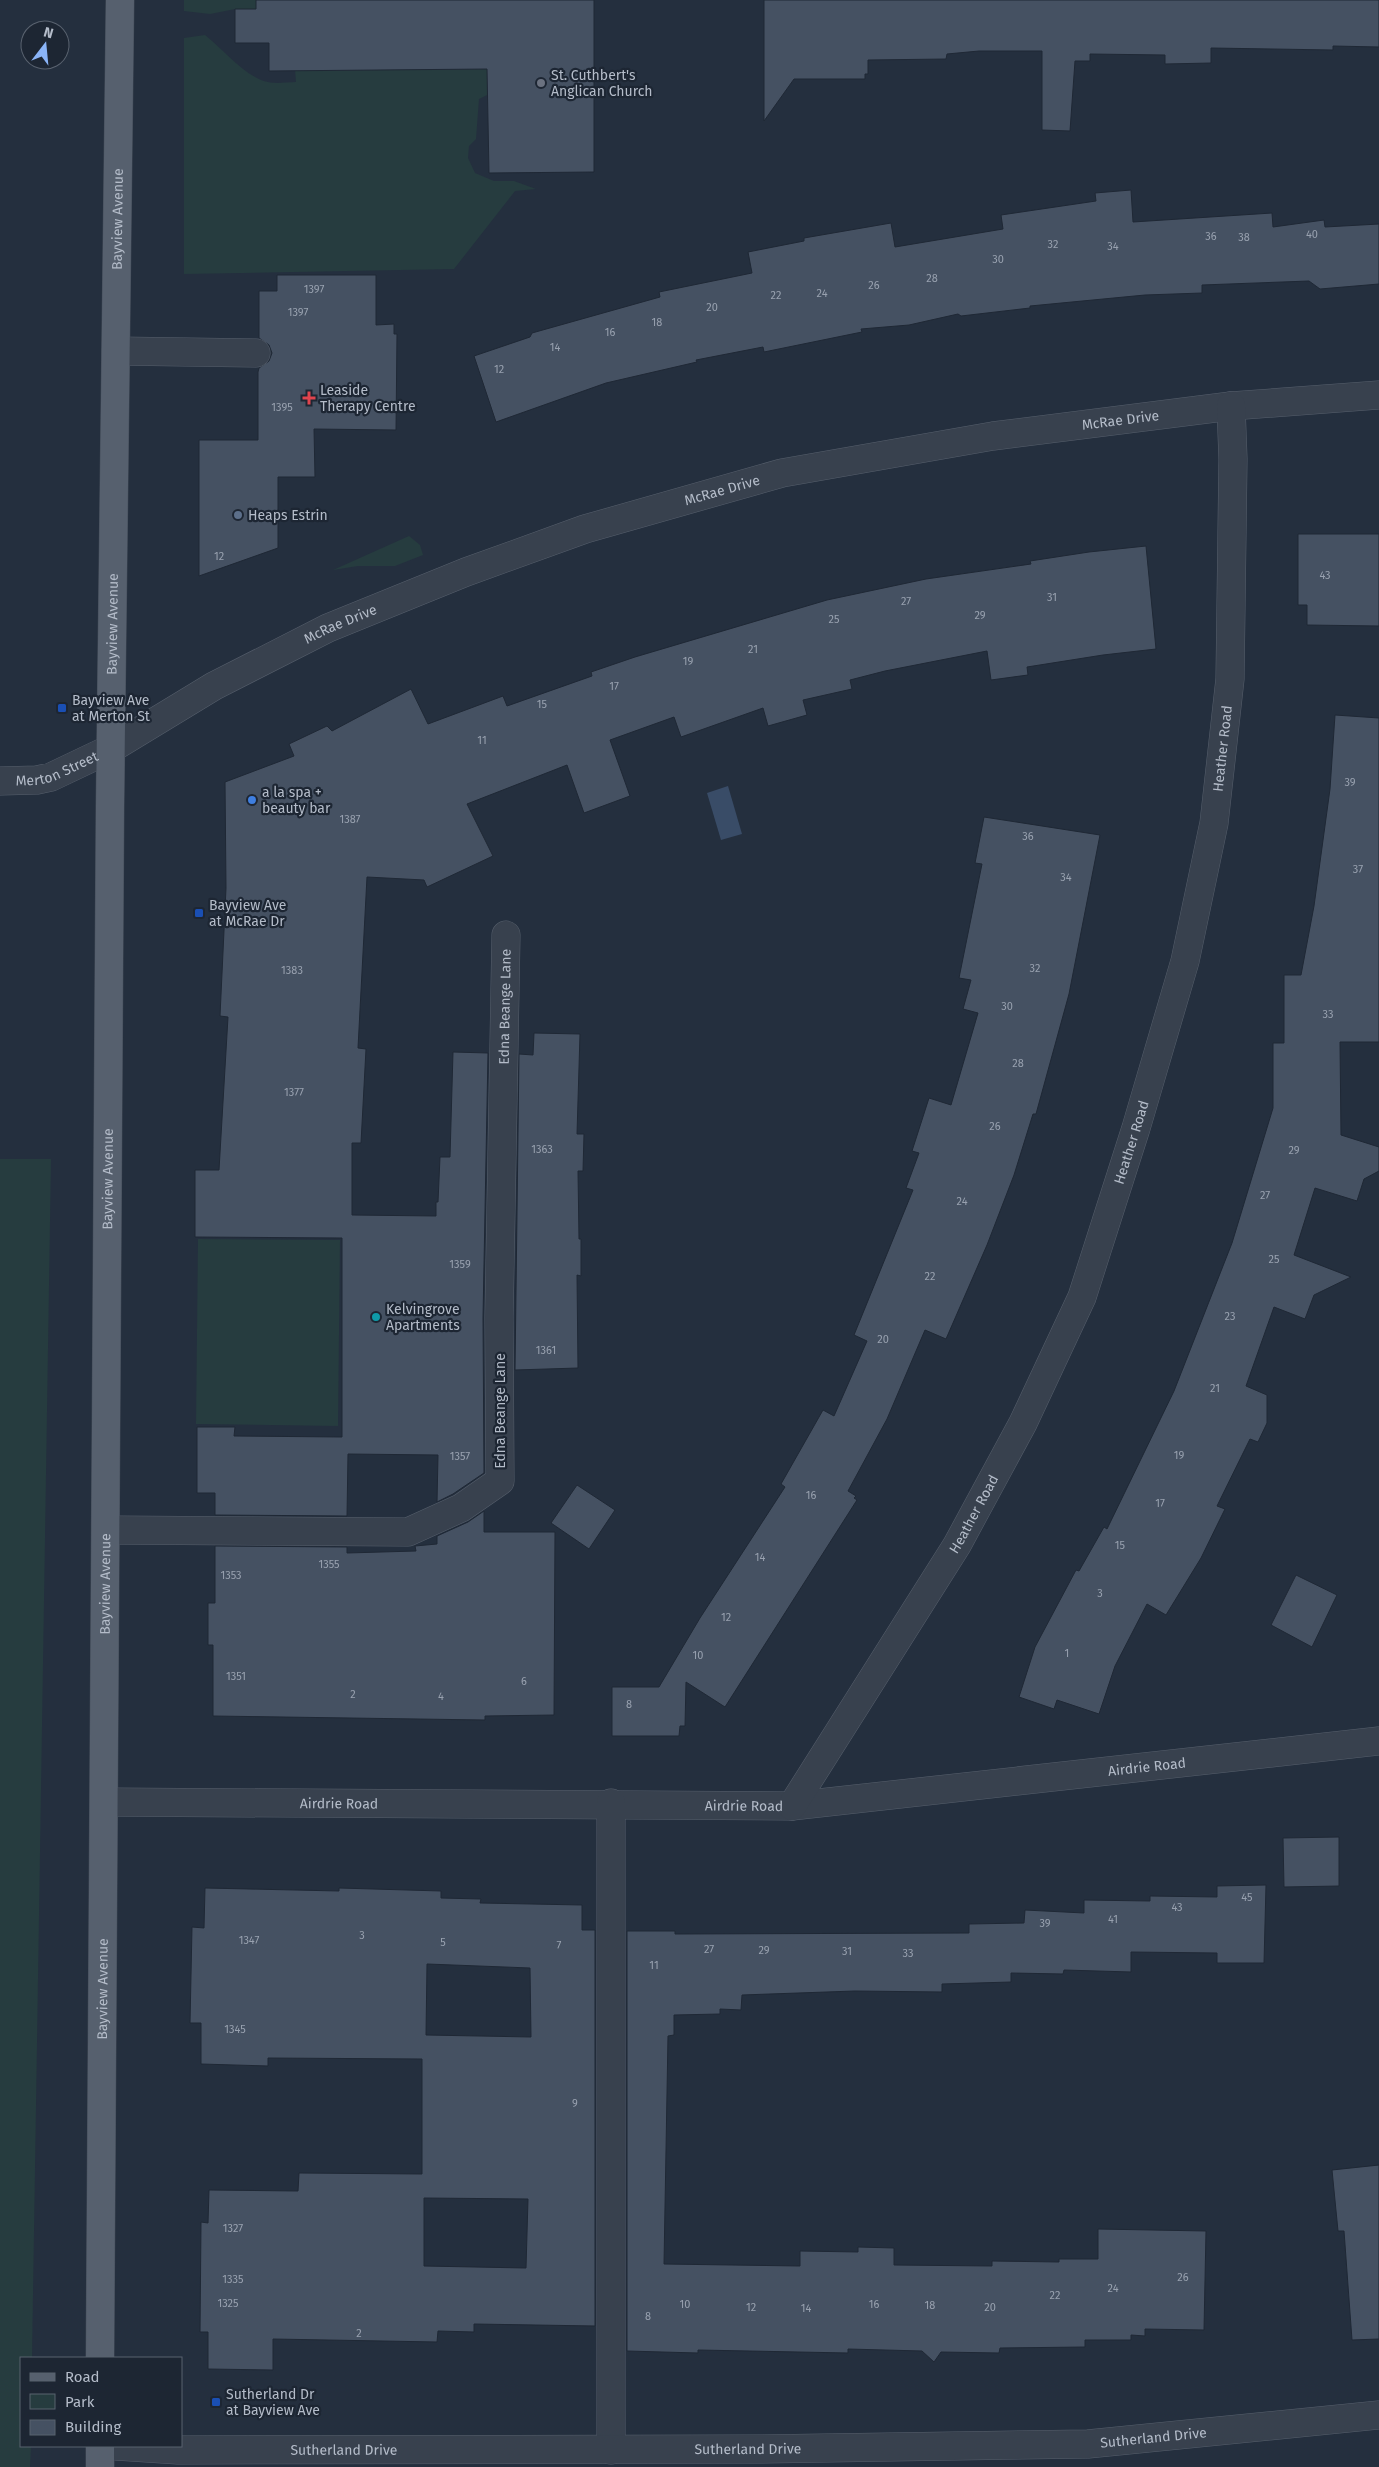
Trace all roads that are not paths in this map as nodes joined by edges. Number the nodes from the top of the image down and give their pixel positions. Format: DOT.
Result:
graph roads {
  1 [pos="120,0"];
  2 [pos="116,351"];
  3 [pos="256,353"];
  4 [pos="1379,395"];
  5 [pos="1231,406"];
  6 [pos="112,748"];
  7 [pos="0,780"];
  8 [pos="506,935"];
  9 [pos="107,1530"];
  10 [pos="1379,1741"];
  11 [pos="105,1802"];
  12 [pos="611,1803"];
  13 [pos="792,1806"];
  14 [pos="100,2357"];
  15 [pos="1379,2415"];
  16 [pos="100,2447"];
  17 [pos="132,2447"];
  18 [pos="611,2450"];
  19 [pos="762,2458"];
  20 [pos="100,2467"];
  1 -- 2 [label="main road, Bayview Avenue"];
  2 -- 3 [label="street"];
  2 -- 6 [label="main road, Bayview Avenue"];
  4 -- 5 [label="street, McRae Drive"];
  5 -- 6 [label="street, McRae Drive"];
  5 -- 13 [label="street, Heather Road"];
  6 -- 7 [label="street, Merton Street"];
  6 -- 9 [label="main road, Bayview Avenue"];
  8 -- 9 [label="street, Edna Beange Lane"];
  9 -- 11 [label="main road, Bayview Avenue"];
  10 -- 13 [label="street, Airdrie Road"];
  11 -- 12 [label="street, Airdrie Road"];
  11 -- 14 [label="main road, Bayview Avenue"];
  12 -- 13 [label="street, Airdrie Road"];
  12 -- 18 [label="street"];
  15 -- 19 [label="street, Sutherland Drive"];
  16 -- 20 [label="main road"];
  17 -- 18 [label="street, Sutherland Drive"];
  18 -- 19 [label="street, Sutherland Drive"];
}
